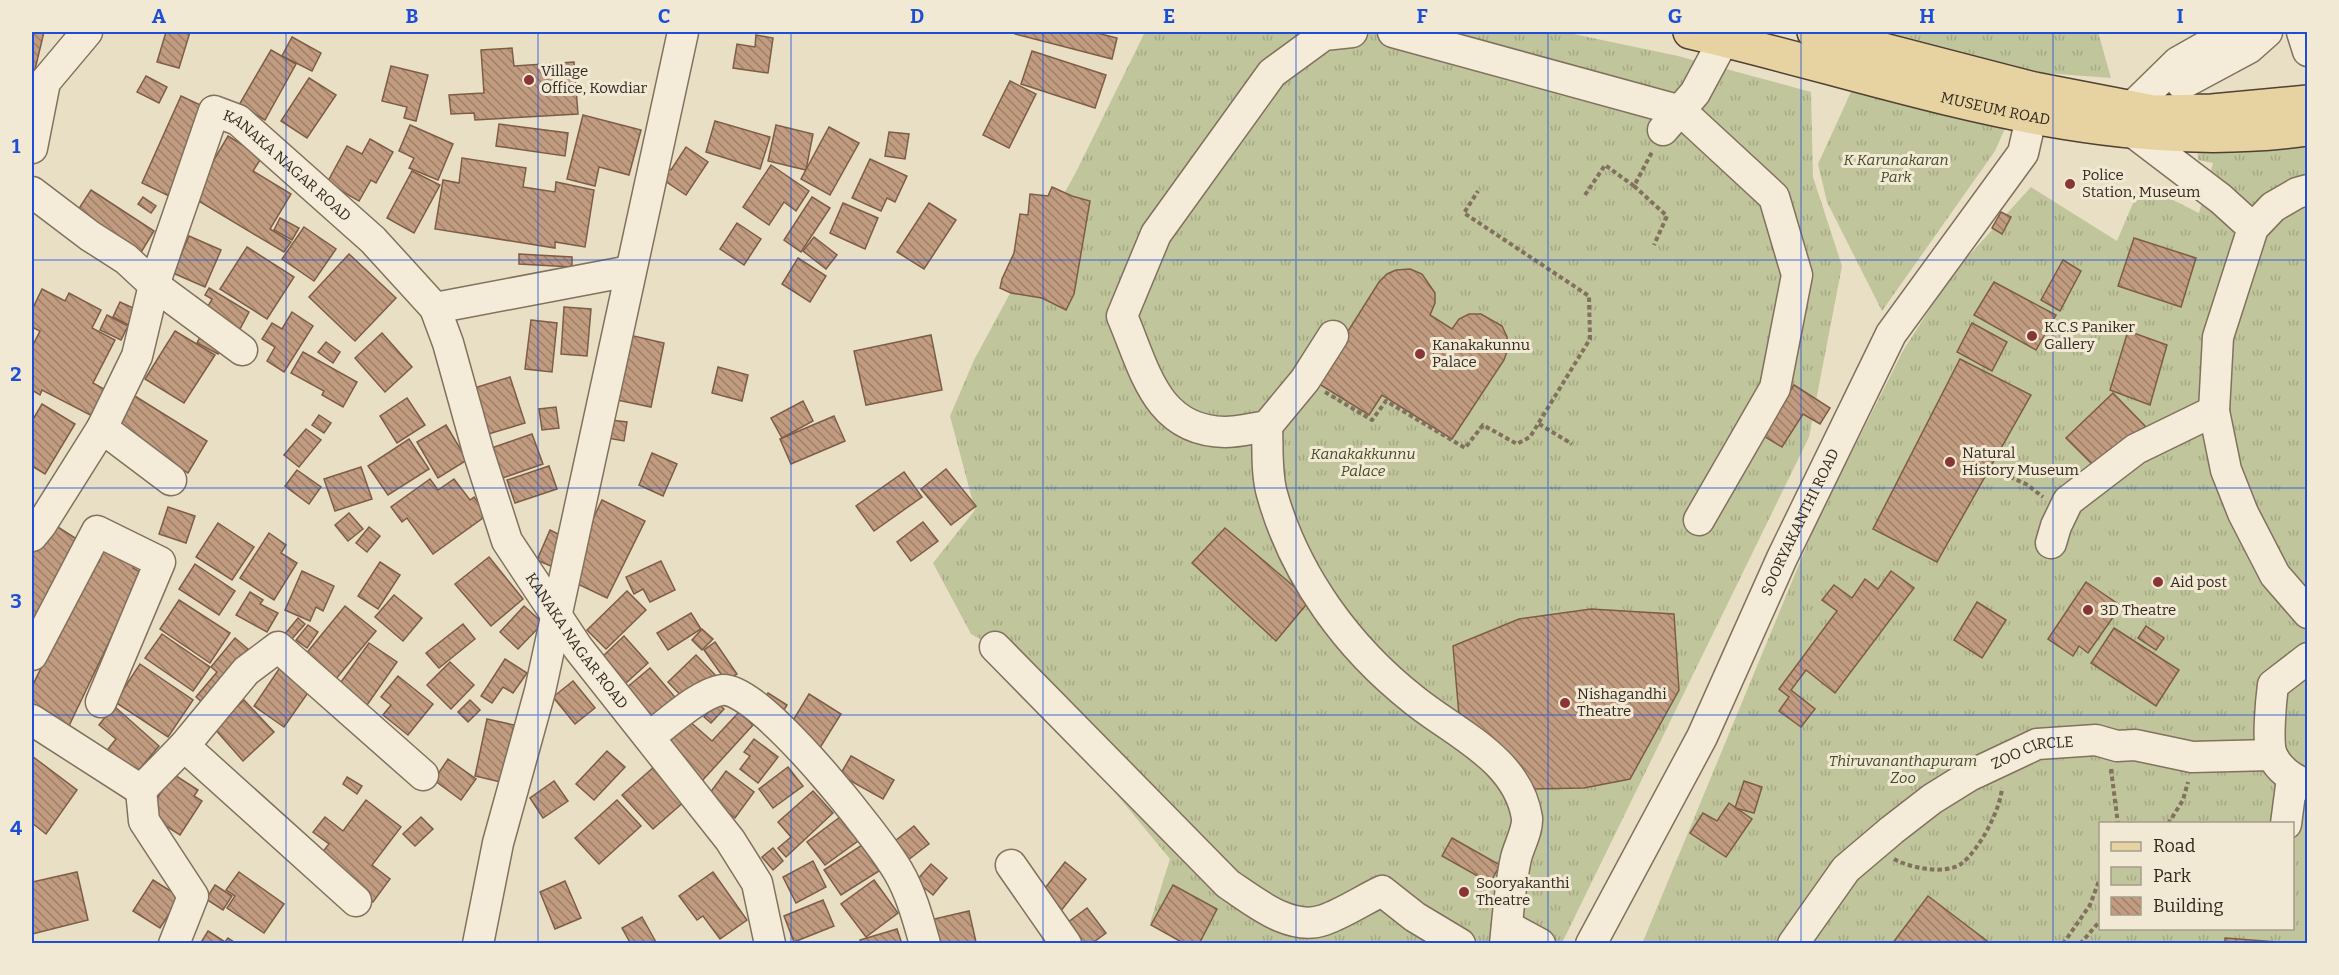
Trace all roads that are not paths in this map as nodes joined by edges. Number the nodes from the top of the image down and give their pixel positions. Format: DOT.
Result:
graph roads {
  1 [pos="87,32"];
  2 [pos="683,32"];
  3 [pos="1352,32"];
  4 [pos="1393,32"];
  5 [pos="1690,32"];
  6 [pos="1814,32"];
  7 [pos="2231,32"];
  8 [pos="2267,32"];
  9 [pos="2302,32"];
  10 [pos="1724,39"];
  11 [pos="2307,51"];
  12 [pos="2307,102"];
  13 [pos="2139,117"];
  14 [pos="2031,118"];
  15 [pos="1672,121"];
  16 [pos="2307,129"];
  17 [pos="32,148"];
  18 [pos="2307,190"];
  19 [pos="32,192"];
  20 [pos="2253,228"];
  21 [pos="630,271"];
  22 [pos="154,285"];
  23 [pos="435,308"];
  24 [pos="1333,336"];
  25 [pos="242,350"];
  26 [pos="2214,411"];
  27 [pos="1267,426"];
  28 [pos="102,428"];
  29 [pos="171,480"];
  30 [pos="1699,520"];
  31 [pos="32,536"];
  32 [pos="2051,543"];
  33 [pos="2307,613"];
  34 [pos="557,615"];
  35 [pos="995,647"];
  36 [pos="32,655"];
  37 [pos="2307,658"];
  38 [pos="101,702"];
  39 [pos="32,720"];
  40 [pos="649,737"];
  41 [pos="184,746"];
  42 [pos="2272,755"];
  43 [pos="423,775"];
  44 [pos="2300,782"];
  45 [pos="141,790"];
  46 [pos="2287,822"];
  47 [pos="1011,865"];
  48 [pos="356,901"];
  49 [pos="1506,935"];
  50 [pos="174,944"];
  51 [pos="478,944"];
  52 [pos="770,944"];
  53 [pos="925,944"];
  54 [pos="1066,944"];
  55 [pos="1460,944"];
  56 [pos="1540,944"];
  57 [pos="1592,944"];
  58 [pos="1793,944"];
  1 -- 17 [label="street"];
  2 -- 21 [label="street"];
  3 -- 27 [label="street"];
  4 -- 15 [label="street"];
  5 -- 10 [label="main road, MUSEUM ROAD"];
  6 -- 13 [label="main road, MUSEUM ROAD"];
  7 -- 13 [label="street"];
  8 -- 13 [label="street"];
  9 -- 11 [label="street"];
  10 -- 14 [label="main road, MUSEUM ROAD"];
  10 -- 15 [label="street"];
  12 -- 13 [label="main road, MUSEUM ROAD"];
  13 -- 14 [label="main road, MUSEUM ROAD"];
  13 -- 16 [label="main road, MUSEUM ROAD"];
  13 -- 20 [label="street"];
  14 -- 57 [label="street, SOORYAKANTHI ROAD"];
  15 -- 30 [label="street"];
  18 -- 20 [label="street"];
  19 -- 22 [label="street"];
  20 -- 26 [label="street"];
  21 -- 23 [label="street"];
  21 -- 34 [label="street"];
  22 -- 23 [label="street, KANAKA NAGAR ROAD"];
  22 -- 25 [label="street"];
  22 -- 28 [label="street"];
  23 -- 34 [label="street, KANAKA NAGAR ROAD"];
  24 -- 27 [label="street"];
  26 -- 32 [label="street"];
  26 -- 33 [label="street"];
  27 -- 49 [label="street"];
  28 -- 29 [label="street"];
  28 -- 31 [label="street"];
  34 -- 40 [label="street, KANAKA NAGAR ROAD"];
  34 -- 51 [label="street"];
  35 -- 55 [label="street"];
  36 -- 38 [label="street"];
  37 -- 42 [label="street"];
  39 -- 45 [label="street"];
  40 -- 52 [label="street, KANAKA NAGAR ROAD"];
  40 -- 53 [label="street"];
  41 -- 43 [label="street"];
  41 -- 45 [label="street"];
  41 -- 48 [label="street"];
  42 -- 44 [label="street"];
  42 -- 58 [label="street, ZOO CIRCLE"];
  44 -- 46 [label="street"];
  45 -- 50 [label="street"];
  47 -- 54 [label="street"];
  49 -- 56 [label="street"];
}
